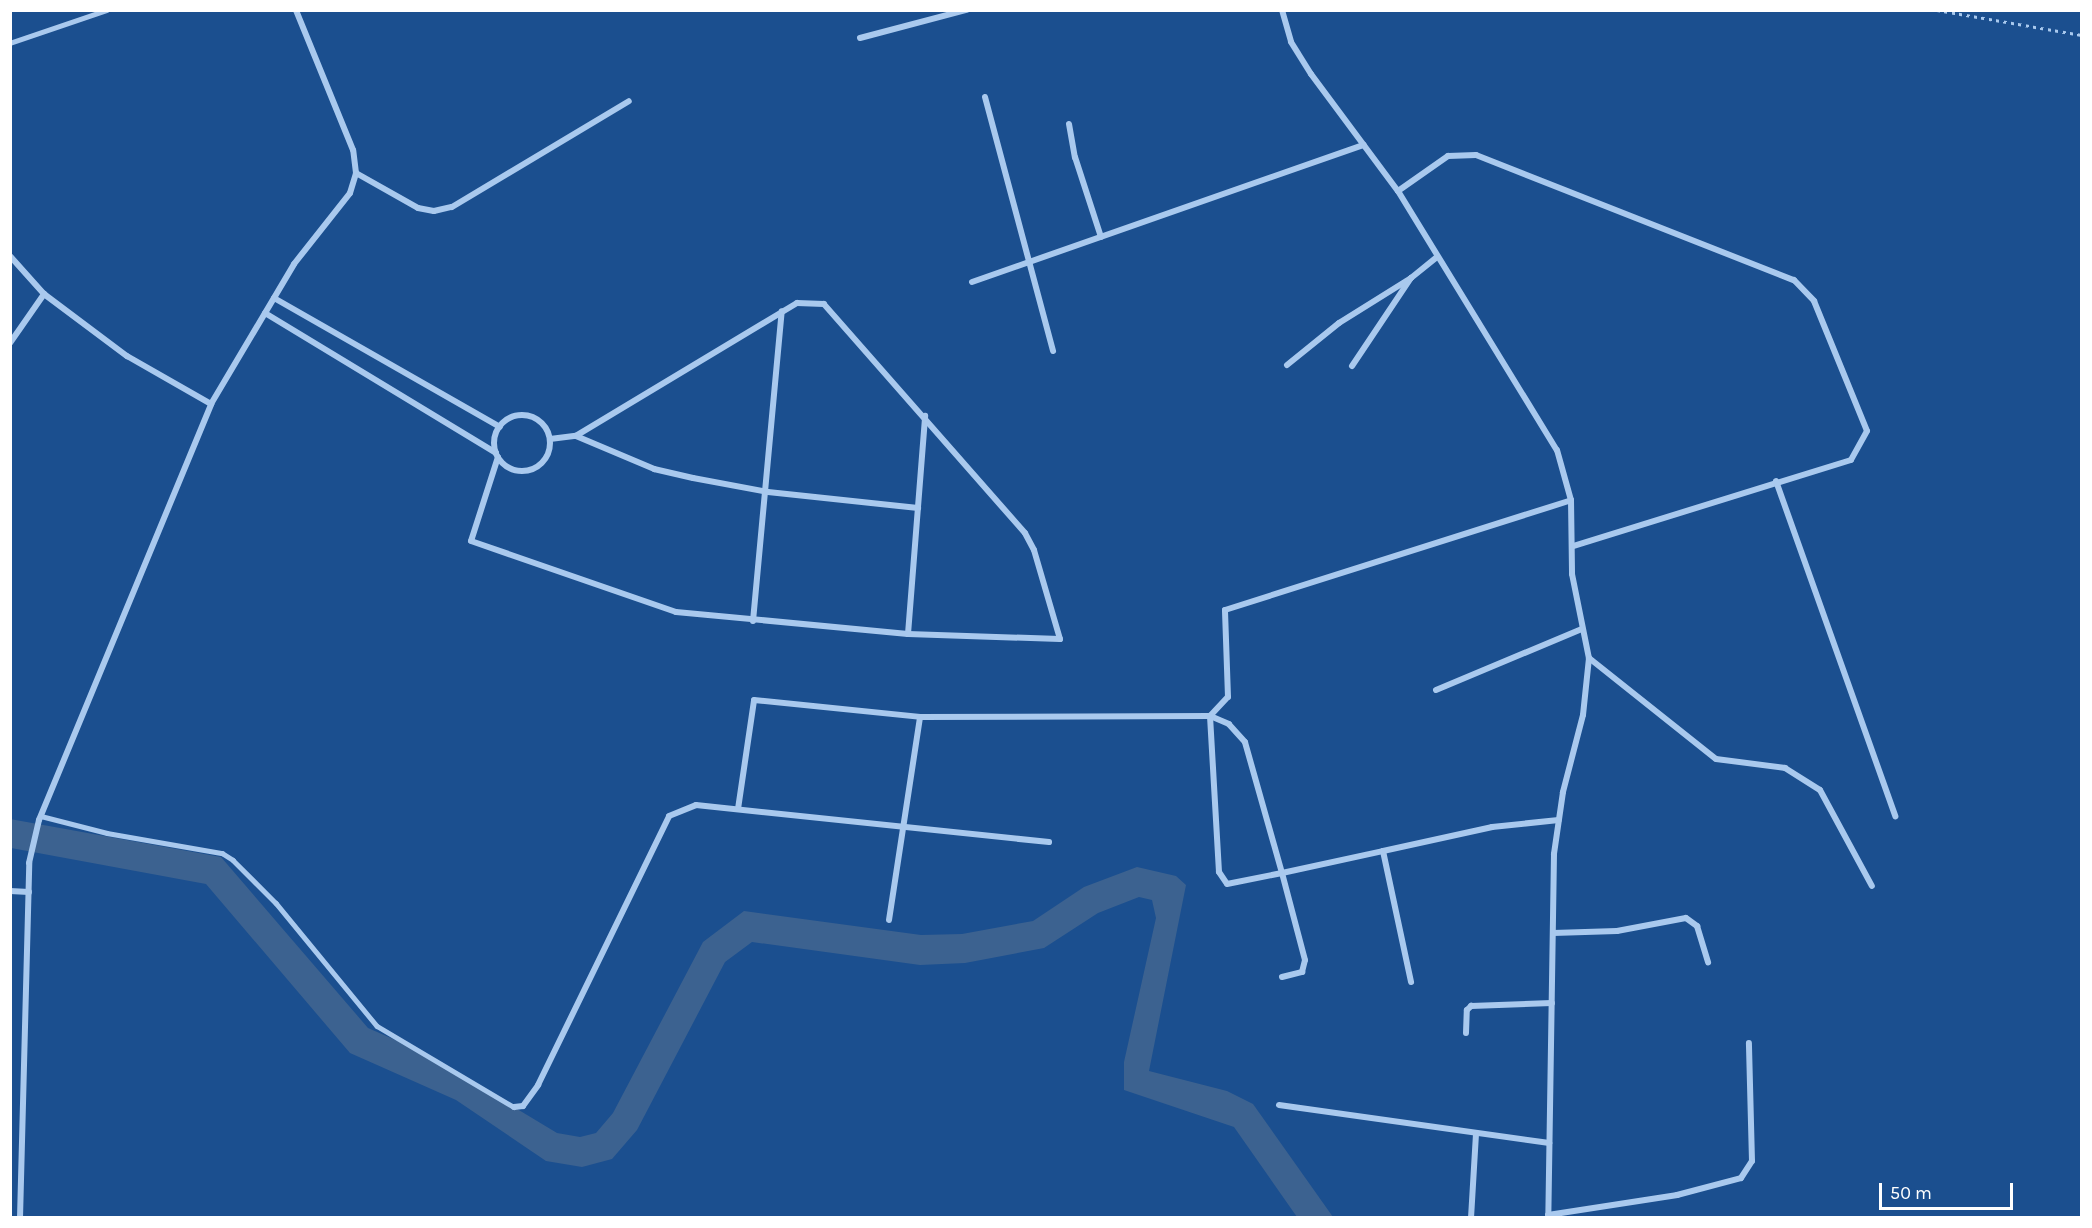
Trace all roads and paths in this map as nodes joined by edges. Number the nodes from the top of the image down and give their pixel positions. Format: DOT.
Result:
graph roads {
  1 [pos="107,10"];
  2 [pos="296,10"];
  3 [pos="966,10"];
  4 [pos="1282,10"];
  5 [pos="1937,10"];
  6 [pos="2082,35"];
  7 [pos="860,38"];
  8 [pos="10,43"];
  9 [pos="985,96"];
  10 [pos="629,101"];
  11 [pos="1069,124"];
  12 [pos="1364,145"];
  13 [pos="357,173"];
  14 [pos="1398,191"];
  15 [pos="1101,237"];
  16 [pos="10,256"];
  17 [pos="1436,258"];
  18 [pos="1032,261"];
  19 [pos="1411,278"];
  20 [pos="972,282"];
  21 [pos="44,294"];
  22 [pos="274,298"];
  23 [pos="782,311"];
  24 [pos="265,313"];
  25 [pos="10,343"];
  26 [pos="1053,351"];
  27 [pos="1287,365"];
  28 [pos="1352,366"];
  29 [pos="211,404"];
  30 [pos="925,416"];
  31 [pos="500,427"];
  32 [pos="576,436"];
  33 [pos="550,439"];
  34 [pos="497,455"];
  35 [pos="1776,482"];
  36 [pos="768,492"];
  37 [pos="1571,500"];
  38 [pos="918,508"];
  39 [pos="1573,546"];
  40 [pos="753,621"];
  41 [pos="1582,629"];
  42 [pos="908,634"];
  43 [pos="1588,658"];
  44 [pos="1436,690"];
  45 [pos="1210,716"];
  46 [pos="920,717"];
  47 [pos="738,809"];
  48 [pos="1895,816"];
  49 [pos="40,818"];
  50 [pos="1559,820"];
  51 [pos="902,824"];
  52 [pos="1049,842"];
  53 [pos="1383,851"];
  54 [pos="1282,873"];
  55 [pos="1872,886"];
  56 [pos="10,891"];
  57 [pos="29,892"];
  58 [pos="889,920"];
  59 [pos="1553,933"];
  60 [pos="1708,962"];
  61 [pos="1282,977"];
  62 [pos="1411,982"];
  63 [pos="1552,1003"];
  64 [pos="1466,1033"];
  65 [pos="1749,1043"];
  66 [pos="1280,1105"];
  67 [pos="514,1107"];
  68 [pos="1476,1135"];
  69 [pos="1549,1143"];
  70 [pos="1548,1216"];
  71 [pos="20,1218"];
  72 [pos="1471,1218"];
  1 -- 8 [label="lane"];
  2 -- 13 [label="street"];
  3 -- 7 [label="street"];
  4 -- 12 [label="street"];
  5 -- 6 [label="path"];
  9 -- 18 [label="street"];
  10 -- 13 [label="street"];
  11 -- 15 [label="street"];
  12 -- 14 [label="street"];
  12 -- 15 [label="street"];
  13 -- 22 [label="street"];
  14 -- 17 [label="street"];
  14 -- 35 [label="street"];
  15 -- 18 [label="street"];
  16 -- 21 [label="street"];
  17 -- 19 [label="street"];
  17 -- 37 [label="street"];
  18 -- 20 [label="street"];
  18 -- 26 [label="street"];
  19 -- 27 [label="street"];
  19 -- 28 [label="street"];
  21 -- 25 [label="street"];
  21 -- 29 [label="street"];
  22 -- 24 [label="street"];
  22 -- 31 [label="street"];
  23 -- 30 [label="street"];
  23 -- 32 [label="street"];
  23 -- 36 [label="street"];
  24 -- 29 [label="street"];
  24 -- 34 [label="street"];
  29 -- 49 [label="street"];
  30 -- 38 [label="street"];
  30 -- 42 [label="street"];
  31 -- 33 [label="street"];
  31 -- 34 [label="street"];
  32 -- 33 [label="street"];
  32 -- 36 [label="street"];
  33 -- 34 [label="street"];
  34 -- 40 [label="street"];
  35 -- 39 [label="street"];
  35 -- 48 [label="street"];
  36 -- 38 [label="street"];
  36 -- 40 [label="street"];
  37 -- 39 [label="street"];
  37 -- 45 [label="street"];
  38 -- 42 [label="street"];
  39 -- 41 [label="street"];
  40 -- 42 [label="street"];
  41 -- 43 [label="street"];
  41 -- 44 [label="street"];
  43 -- 50 [label="street"];
  43 -- 55 [label="street"];
  45 -- 46 [label="street"];
  45 -- 54 [label="street"];
  45 -- 54 [label="street"];
  46 -- 47 [label="street"];
  46 -- 51 [label="street"];
  47 -- 51 [label="street"];
  47 -- 67 [label="street"];
  49 -- 57 [label="street"];
  49 -- 67 [label="lane"];
  50 -- 53 [label="street"];
  50 -- 59 [label="street"];
  51 -- 52 [label="street"];
  51 -- 58 [label="street"];
  53 -- 54 [label="street"];
  53 -- 62 [label="street"];
  54 -- 61 [label="street"];
  56 -- 57 [label="street"];
  57 -- 71 [label="street"];
  59 -- 60 [label="street"];
  59 -- 63 [label="street"];
  63 -- 64 [label="street"];
  63 -- 69 [label="street"];
  65 -- 70 [label="street"];
  66 -- 68 [label="street"];
  68 -- 69 [label="street"];
  68 -- 72 [label="street"];
  69 -- 70 [label="street"];
}
